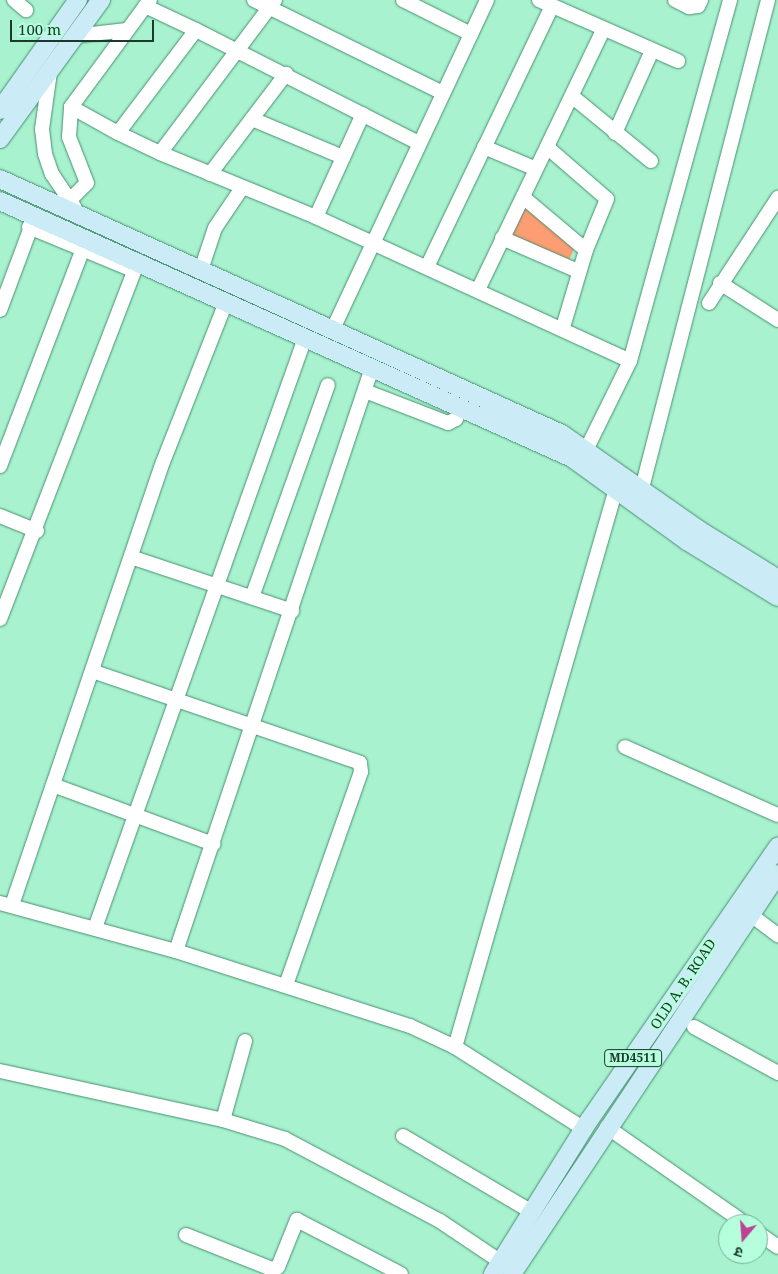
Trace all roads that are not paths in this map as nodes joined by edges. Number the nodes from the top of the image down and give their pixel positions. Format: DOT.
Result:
graph roads {
  1 [pos="14,0"];
  2 [pos="101,0"];
  3 [pos="254,0"];
  4 [pos="403,0"];
  5 [pos="487,0"];
  6 [pos="539,0"];
  7 [pos="676,0"];
  8 [pos="701,0"];
  9 [pos="730,0"];
  10 [pos="768,0"];
  11 [pos="148,3"];
  12 [pos="70,4"];
  13 [pos="272,4"];
  14 [pos="552,6"];
  15 [pos="26,10"];
  16 [pos="127,30"];
  17 [pos="196,30"];
  18 [pos="603,30"];
  19 [pos="471,34"];
  20 [pos="74,36"];
  21 [pos="238,50"];
  22 [pos="652,53"];
  23 [pos="678,61"];
  24 [pos="51,66"];
  25 [pos="286,74"];
  26 [pos="443,92"];
  27 [pos="573,97"];
  28 [pos="71,107"];
  29 [pos="0,110"];
  30 [pos="363,114"];
  31 [pos="252,119"];
  32 [pos="118,133"];
  33 [pos="615,133"];
  34 [pos="0,139"];
  35 [pos="417,142"];
  36 [pos="484,147"];
  37 [pos="547,147"];
  38 [pos="160,153"];
  39 [pos="342,157"];
  40 [pos="651,161"];
  41 [pos="536,169"];
  42 [pos="210,174"];
  43 [pos="0,179"];
  44 [pos="242,188"];
  45 [pos="523,197"];
  46 [pos="778,198"];
  47 [pos="0,201"];
  48 [pos="75,208"];
  49 [pos="316,217"];
  50 [pos="32,222"];
  51 [pos="502,238"];
  52 [pos="371,242"];
  53 [pos="83,249"];
  54 [pos="586,250"];
  55 [pos="136,266"];
  56 [pos="427,267"];
  57 [pos="201,270"];
  58 [pos="578,271"];
  59 [pos="720,283"];
  60 [pos="478,290"];
  61 [pos="226,302"];
  62 [pos="709,303"];
  63 [pos="0,310"];
  64 [pos="778,320"];
  65 [pos="564,327"];
  66 [pos="332,331"];
  67 [pos="305,338"];
  68 [pos="630,361"];
  69 [pos="372,368"];
  70 [pos="328,385"];
  71 [pos="365,391"];
  72 [pos="461,407"];
  73 [pos="587,448"];
  74 [pos="0,466"];
  75 [pos="622,472"];
  76 [pos="642,488"];
  77 [pos="616,490"];
  78 [pos="0,516"];
  79 [pos="37,531"];
  80 [pos="131,557"];
  81 [pos="778,579"];
  82 [pos="214,585"];
  83 [pos="778,597"];
  84 [pos="252,598"];
  85 [pos="292,611"];
  86 [pos="0,620"];
  87 [pos="92,671"];
  88 [pos="176,698"];
  89 [pos="255,725"];
  90 [pos="625,747"];
  91 [pos="53,785"];
  92 [pos="778,815"];
  93 [pos="135,816"];
  94 [pos="213,844"];
  95 [pos="778,846"];
  96 [pos="778,874"];
  97 [pos="6,904"];
  98 [pos="751,915"];
  99 [pos="95,928"];
  100 [pos="778,935"];
  101 [pos="176,951"];
  102 [pos="286,985"];
  103 [pos="694,1027"];
  104 [pos="245,1040"];
  105 [pos="455,1047"];
  106 [pos="0,1071"];
  107 [pos="778,1073"];
  108 [pos="223,1120"];
  109 [pos="608,1128"];
  110 [pos="584,1129"];
  111 [pos="403,1136"];
  112 [pos="532,1212"];
  113 [pos="732,1214"];
  114 [pos="186,1235"];
  115 [pos="502,1270"];
  116 [pos="401,1274"];
  1 -- 15 [label="street"];
  2 -- 20 [label="main road"];
  3 -- 13 [label="street"];
  4 -- 19 [label="street"];
  5 -- 19 [label="street"];
  6 -- 14 [label="street"];
  7 -- 8 [label="street"];
  9 -- 68 [label="street"];
  10 -- 76 [label="street"];
  11 -- 16 [label="street"];
  11 -- 17 [label="street"];
  12 -- 29 [label="main road"];
  13 -- 21 [label="street"];
  13 -- 26 [label="street"];
  14 -- 18 [label="street"];
  14 -- 36 [label="street"];
  16 -- 20 [label="street"];
  16 -- 28 [label="street"];
  17 -- 21 [label="street"];
  17 -- 32 [label="street"];
  18 -- 22 [label="street"];
  18 -- 27 [label="street"];
  19 -- 26 [label="street"];
  20 -- 24 [label="main road"];
  21 -- 25 [label="street"];
  21 -- 38 [label="street"];
  22 -- 23 [label="street"];
  22 -- 33 [label="street"];
  24 -- 34 [label="main road"];
  24 -- 48 [label="street"];
  25 -- 30 [label="street"];
  25 -- 31 [label="street"];
  26 -- 35 [label="street"];
  27 -- 33 [label="street"];
  27 -- 37 [label="street"];
  28 -- 32 [label="street"];
  28 -- 48 [label="street"];
  30 -- 35 [label="street"];
  30 -- 39 [label="street"];
  31 -- 39 [label="street"];
  31 -- 42 [label="street"];
  32 -- 38 [label="street"];
  33 -- 40 [label="street"];
  35 -- 52 [label="street"];
  36 -- 41 [label="street"];
  36 -- 56 [label="street"];
  37 -- 41 [label="street"];
  37 -- 54 [label="street"];
  38 -- 42 [label="street"];
  39 -- 49 [label="street"];
  41 -- 45 [label="street"];
  42 -- 44 [label="street"];
  43 -- 48 [label="main road"];
  44 -- 49 [label="street"];
  44 -- 57 [label="street"];
  45 -- 51 [label="street"];
  45 -- 54 [label="street"];
  46 -- 59 [label="street"];
  47 -- 50 [label="main road"];
  48 -- 57 [label="main road"];
  49 -- 52 [label="street"];
  50 -- 53 [label="street"];
  50 -- 55 [label="main road"];
  50 -- 63 [label="street"];
  51 -- 58 [label="street"];
  51 -- 60 [label="street"];
  52 -- 56 [label="street"];
  52 -- 66 [label="street"];
  53 -- 55 [label="street"];
  53 -- 74 [label="street"];
  54 -- 58 [label="street"];
  55 -- 61 [label="main road"];
  55 -- 79 [label="street"];
  56 -- 60 [label="street"];
  57 -- 66 [label="main road"];
  58 -- 65 [label="street"];
  59 -- 62 [label="street"];
  59 -- 64 [label="street"];
  60 -- 65 [label="street"];
  61 -- 67 [label="main road"];
  61 -- 80 [label="street"];
  65 -- 68 [label="street"];
  66 -- 73 [label="main road"];
  67 -- 69 [label="main road"];
  67 -- 82 [label="street"];
  68 -- 73 [label="street"];
  69 -- 71 [label="street"];
  69 -- 72 [label="main road"];
  70 -- 84 [label="street"];
  71 -- 72 [label="street"];
  71 -- 85 [label="street"];
  72 -- 77 [label="main road"];
  73 -- 75 [label="main road"];
  75 -- 76 [label="main road"];
  75 -- 77 [label="street"];
  76 -- 81 [label="main road"];
  77 -- 83 [label="main road"];
  77 -- 105 [label="street"];
  78 -- 79 [label="street"];
  79 -- 86 [label="street"];
  80 -- 82 [label="street"];
  80 -- 87 [label="street"];
  82 -- 84 [label="street"];
  82 -- 88 [label="street"];
  84 -- 85 [label="street"];
  85 -- 89 [label="street"];
  87 -- 88 [label="street"];
  87 -- 91 [label="street"];
  88 -- 89 [label="street"];
  88 -- 93 [label="street"];
  89 -- 94 [label="street"];
  89 -- 102 [label="street"];
  90 -- 92 [label="street"];
  91 -- 93 [label="street"];
  91 -- 97 [label="street"];
  93 -- 94 [label="street"];
  93 -- 99 [label="street"];
  94 -- 101 [label="street"];
  95 -- 110 [label="main road, OLD A. B. ROAD / MD4511"];
  96 -- 98 [label="main road, OLD A. B. ROAD / MD4511"];
  97 -- 99 [label="street"];
  98 -- 100 [label="street"];
  98 -- 109 [label="main road, OLD A. B. ROAD / MD4511"];
  99 -- 101 [label="street"];
  101 -- 102 [label="street"];
  102 -- 105 [label="street"];
  103 -- 107 [label="street"];
  104 -- 108 [label="street"];
  105 -- 110 [label="street"];
  106 -- 108 [label="street"];
  108 -- 115 [label="street"];
  109 -- 113 [label="street"];
  109 -- 115 [label="main road, OLD A. B. ROAD / MD4511"];
  110 -- 112 [label="main road, OLD A. B. ROAD / MD4511"];
  111 -- 112 [label="street"];
  112 -- 115 [label="main road, OLD A. B. ROAD / MD4511"];
  114 -- 116 [label="street"];
}
